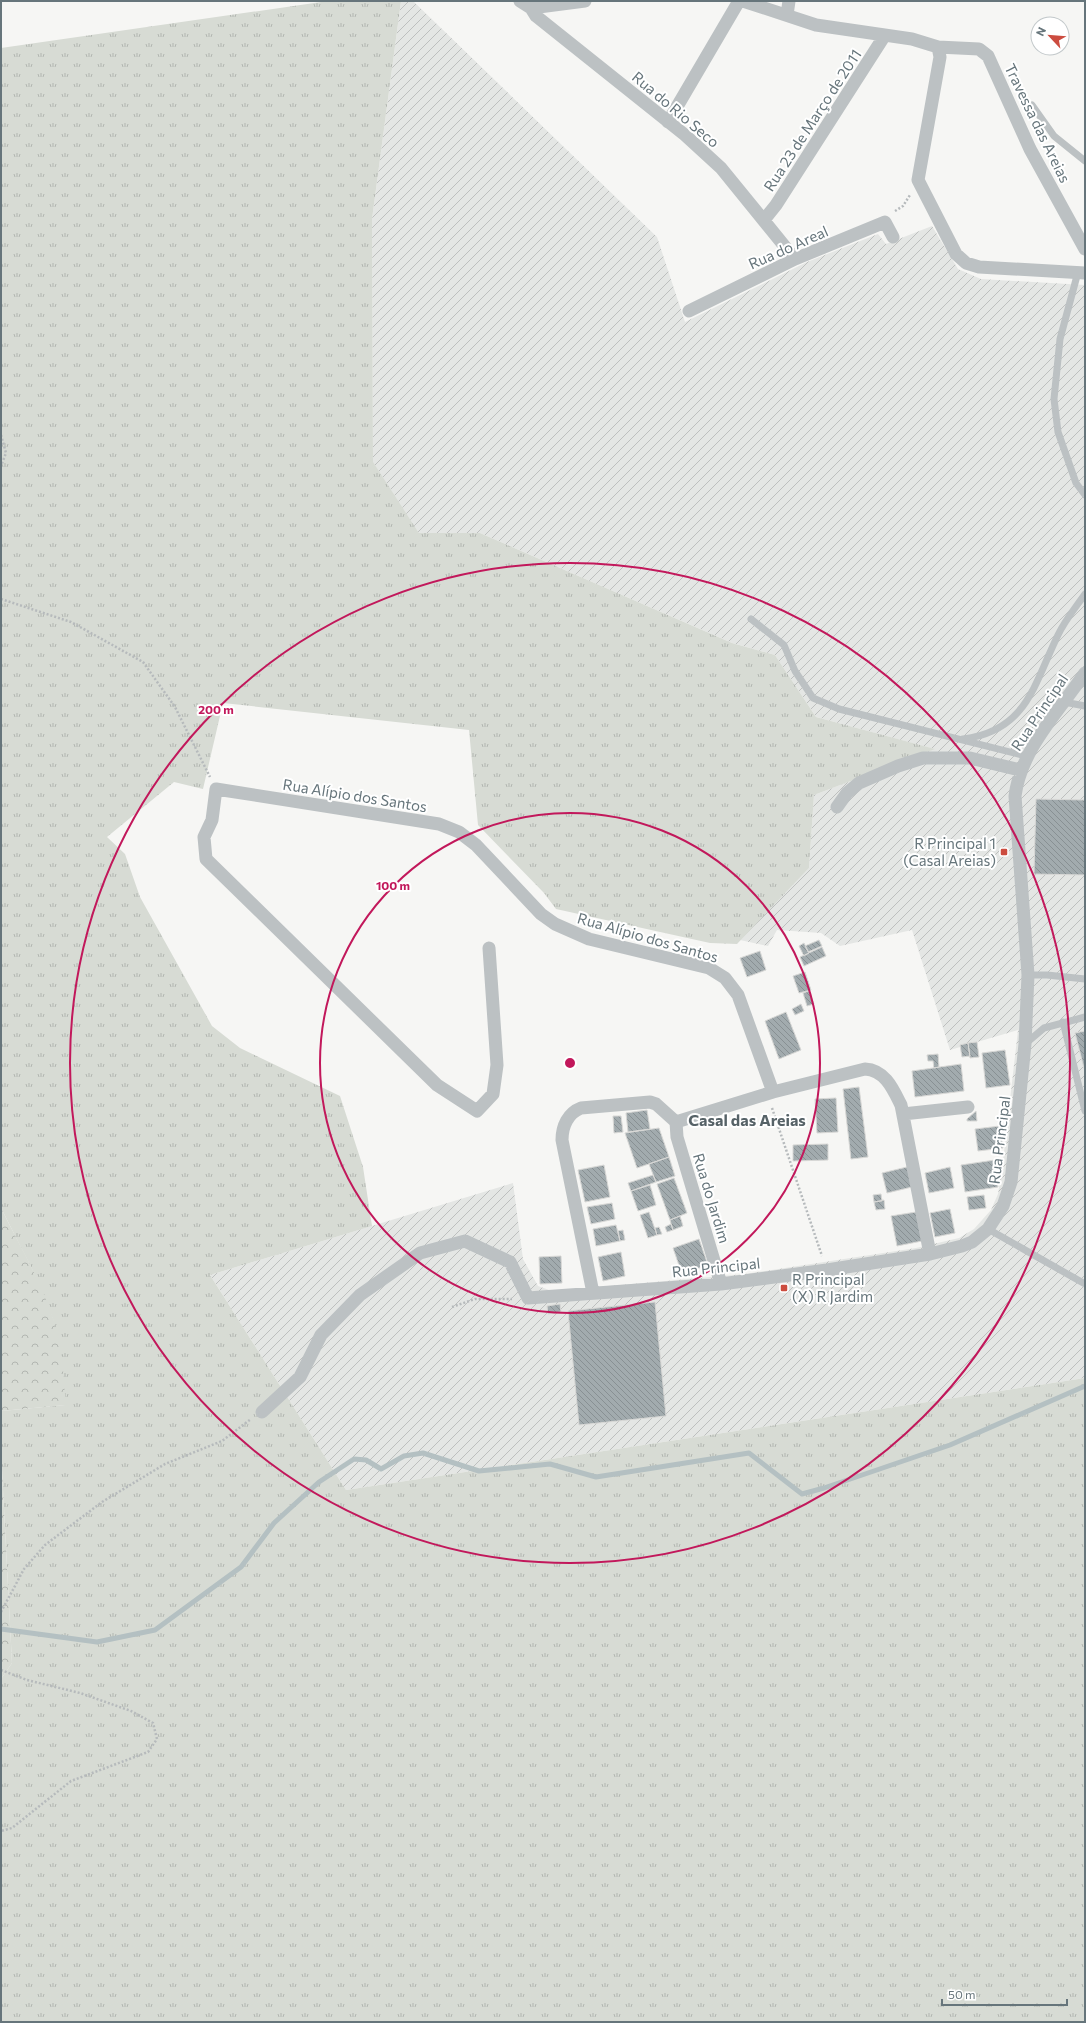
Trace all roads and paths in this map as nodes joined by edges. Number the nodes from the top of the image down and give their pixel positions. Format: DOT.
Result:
graph roads {
  1 [pos="586,1"];
  2 [pos="739,1"];
  3 [pos="743,1"];
  4 [pos="789,1"];
  5 [pos="526,5"];
  6 [pos="787,15"];
  7 [pos="885,35"];
  8 [pos="938,47"];
  9 [pos="1032,105"];
  10 [pos="668,122"];
  11 [pos="1085,162"];
  12 [pos="920,187"];
  13 [pos="764,220"];
  14 [pos="885,222"];
  15 [pos="893,236"];
  16 [pos="1085,249"];
  17 [pos="795,259"];
  18 [pos="1082,272"];
  19 [pos="689,310"];
  20 [pos="1,435"];
  21 [pos="1,466"];
  22 [pos="1085,494"];
  23 [pos="1085,594"];
  24 [pos="1,599"];
  25 [pos="751,619"];
  26 [pos="1085,673"];
  27 [pos="1064,702"];
  28 [pos="1085,706"];
  29 [pos="959,739"];
  30 [pos="1026,756"];
  31 [pos="1020,770"];
  32 [pos="216,789"];
  33 [pos="837,807"];
  34 [pos="489,948"];
  35 [pos="1028,975"];
  36 [pos="1085,979"];
  37 [pos="1085,1016"];
  38 [pos="1063,1022"];
  39 [pos="1025,1044"];
  40 [pos="772,1092"];
  41 [pos="968,1107"];
  42 [pos="1085,1112"];
  43 [pos="903,1114"];
  44 [pos="676,1122"];
  45 [pos="988,1229"];
  46 [pos="930,1254"];
  47 [pos="827,1270"];
  48 [pos="721,1284"];
  49 [pos="1085,1284"];
  50 [pos="593,1293"];
  51 [pos="528,1298"];
  52 [pos="452,1307"];
  53 [pos="262,1412"];
  54 [pos="1,1612"];
  55 [pos="1,1670"];
  56 [pos="1,1830"];
  1 -- 5 [label="street"];
  2 -- 10 [label="street"];
  3 -- 6 [label="street, Travessa das Areias"];
  4 -- 6 [label="street"];
  5 -- 10 [label="street, Rua do Rio Seco"];
  6 -- 7 [label="street, Travessa das Areias"];
  7 -- 8 [label="street, Travessa das Areias"];
  7 -- 13 [label="street, Rua 23 de Março de 2011"];
  8 -- 12 [label="street"];
  8 -- 16 [label="street, Travessa das Areias"];
  9 -- 11 [label="lane"];
  10 -- 13 [label="street, Rua do Rio Seco"];
  12 -- 14 [label="path"];
  12 -- 18 [label="street"];
  13 -- 17 [label="street, Rua do Rio Seco"];
  14 -- 15 [label="street"];
  14 -- 17 [label="street, Rua do Areal"];
  17 -- 19 [label="street, Rua do Areal"];
  18 -- 22 [label="lane"];
  20 -- 21 [label="path"];
  23 -- 29 [label="lane"];
  24 -- 32 [label="path"];
  25 -- 29 [label="lane"];
  26 -- 27 [label="street, Rua Principal"];
  27 -- 28 [label="lane"];
  27 -- 30 [label="street, Rua Principal"];
  29 -- 30 [label="lane"];
  30 -- 31 [label="street, Rua Principal"];
  31 -- 33 [label="street"];
  31 -- 35 [label="street, Rua Principal"];
  32 -- 34 [label="street"];
  32 -- 40 [label="street, Rua Alípio dos Santos"];
  35 -- 36 [label="lane"];
  35 -- 39 [label="street, Rua Principal"];
  37 -- 38 [label="lane"];
  38 -- 39 [label="lane"];
  38 -- 42 [label="lane"];
  39 -- 45 [label="street, Rua Principal"];
  40 -- 43 [label="street"];
  40 -- 44 [label="street"];
  40 -- 47 [label="path"];
  41 -- 43 [label="street"];
  43 -- 46 [label="street"];
  44 -- 48 [label="street, Rua do Jardim"];
  44 -- 50 [label="street"];
  45 -- 46 [label="street, Rua Principal"];
  45 -- 49 [label="lane"];
  46 -- 47 [label="street, Rua Principal"];
  47 -- 48 [label="street, Rua Principal"];
  48 -- 50 [label="street, Rua Principal"];
  50 -- 51 [label="street, Rua Principal"];
  51 -- 52 [label="path"];
  51 -- 53 [label="street"];
  53 -- 54 [label="path"];
  55 -- 56 [label="path"];
}
